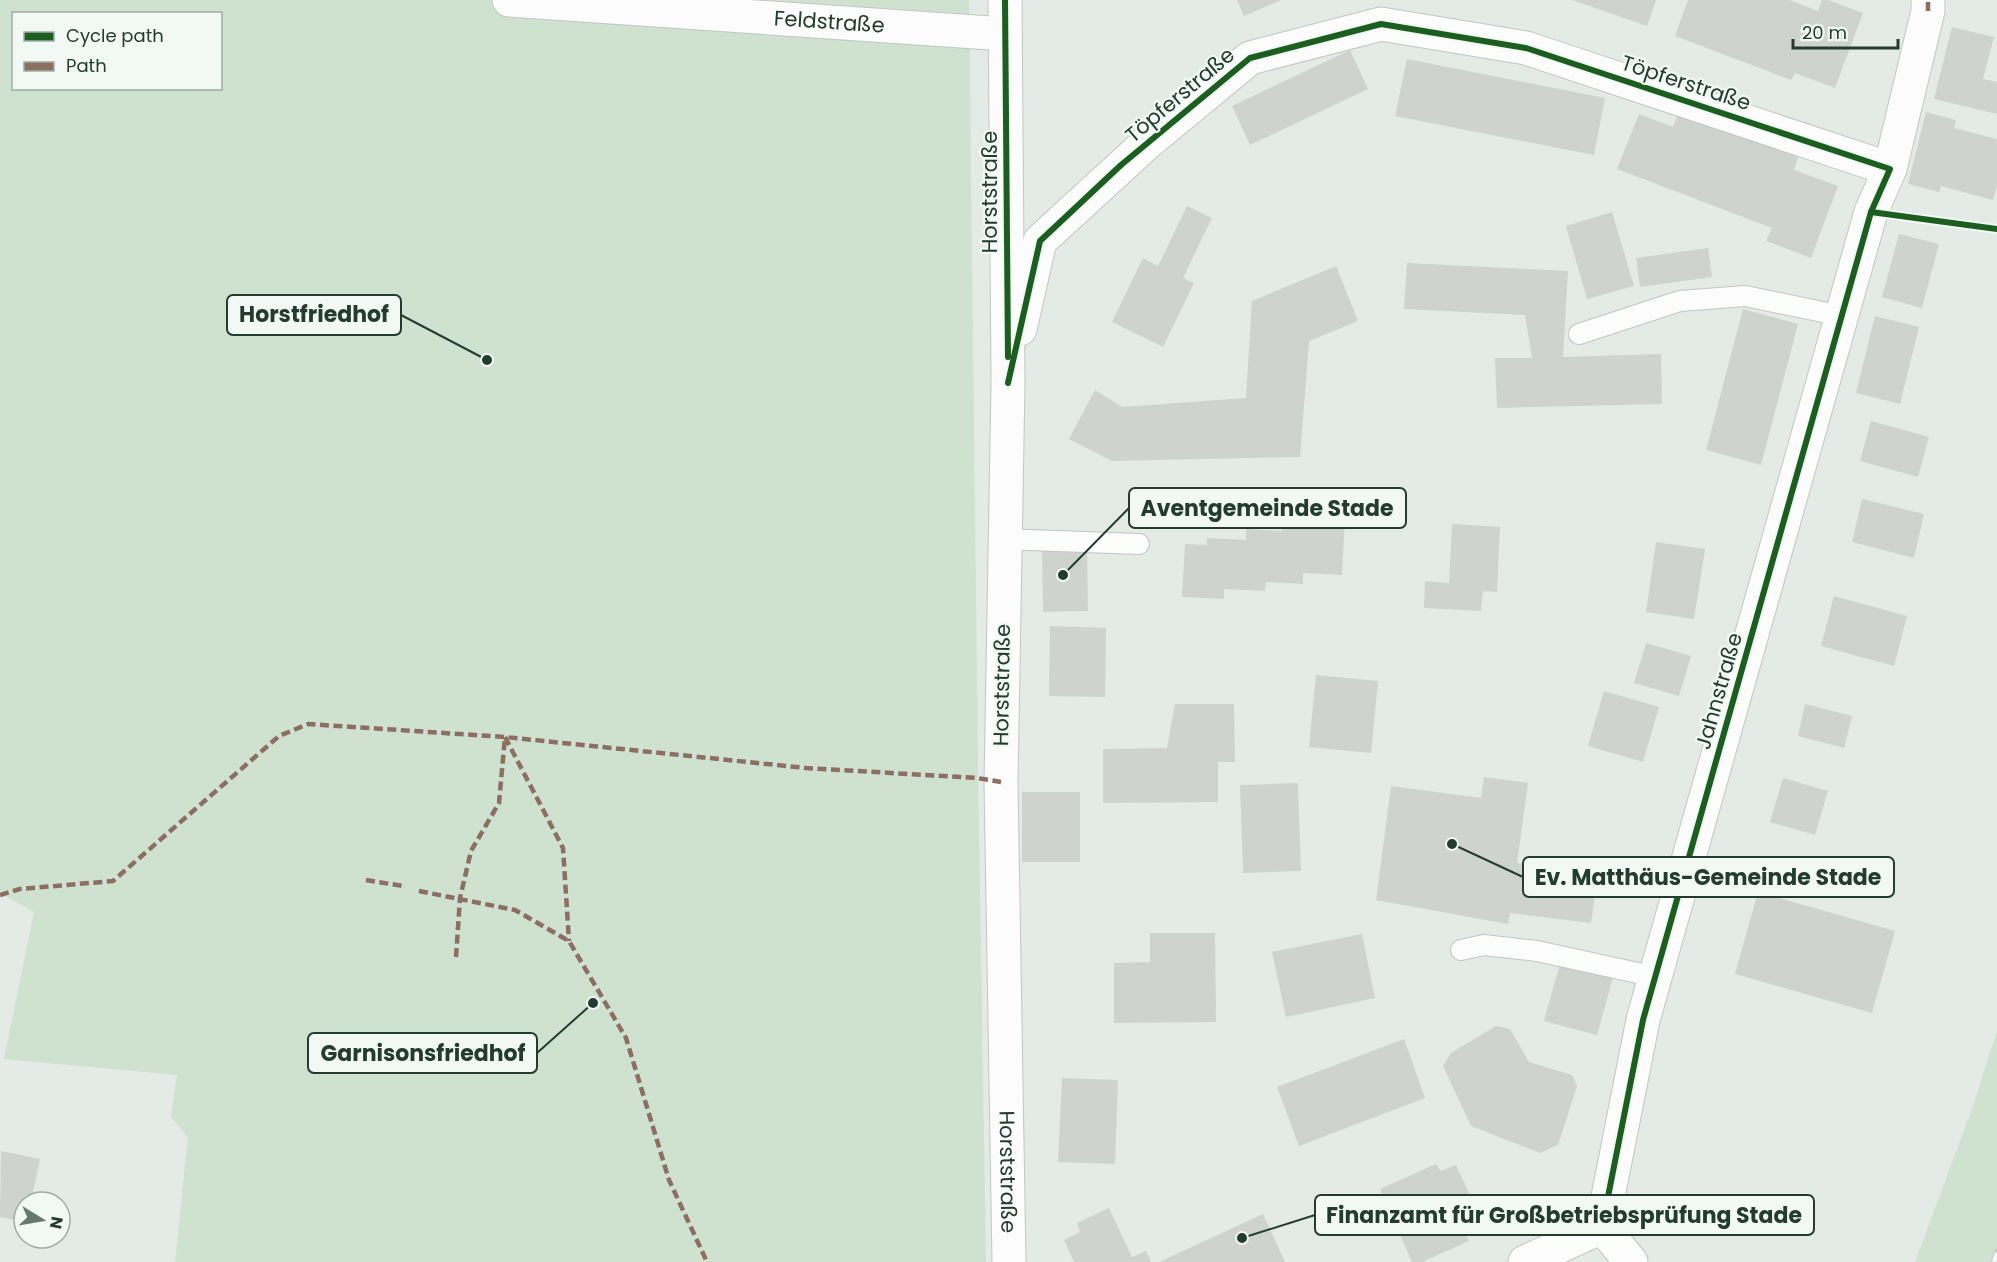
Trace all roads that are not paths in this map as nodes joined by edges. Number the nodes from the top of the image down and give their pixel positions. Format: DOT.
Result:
graph roads {
  1 [pos="509,0"];
  2 [pos="1005,0"];
  3 [pos="1928,6"];
  4 [pos="1005,34"];
  5 [pos="1890,169"];
  6 [pos="1842,316"];
  7 [pos="1579,334"];
  8 [pos="1008,383"];
  9 [pos="1004,539"];
  10 [pos="1139,544"];
  11 [pos="1461,950"];
  12 [pos="1656,977"];
  13 [pos="1602,1227"];
  14 [pos="1009,1262"];
  15 [pos="1525,1262"];
  16 [pos="1631,1262"];
  1 -- 4 [label="street, Feldstraße"];
  2 -- 4 [label="street, Horststraße"];
  3 -- 5 [label="street, Jahnstraße"];
  4 -- 8 [label="street, Horststraße"];
  5 -- 6 [label="street, Jahnstraße"];
  5 -- 8 [label="street, Töpferstraße"];
  6 -- 7 [label="lane"];
  6 -- 12 [label="street, Jahnstraße"];
  8 -- 9 [label="street, Horststraße"];
  9 -- 10 [label="lane"];
  9 -- 14 [label="street, Horststraße"];
  11 -- 12 [label="lane"];
  12 -- 13 [label="street, Jahnstraße"];
  13 -- 15 [label="street"];
  13 -- 16 [label="street"];
}
